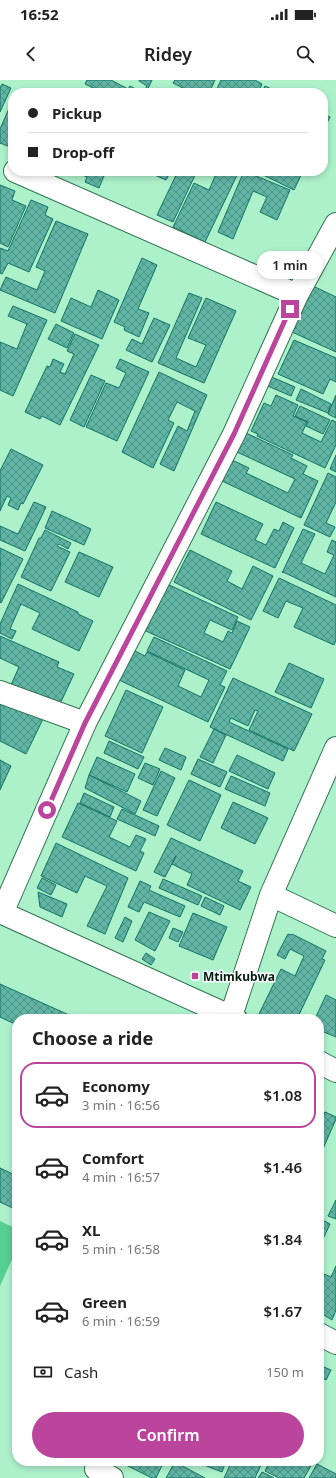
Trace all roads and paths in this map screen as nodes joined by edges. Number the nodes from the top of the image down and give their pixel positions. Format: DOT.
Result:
graph roads {
  1 [pos="28,176"];
  2 [pos="336,224"];
  3 [pos="297,295"];
  4 [pos="0,692"];
  5 [pos="85,723"];
  6 [pos="336,748"];
  7 [pos="271,895"];
  8 [pos="1,913"];
  9 [pos="336,926"];
  10 [pos="223,1014"];
  11 [pos="233,1014"];
  12 [pos="324,1065"];
  13 [pos="336,1071"];
  14 [pos="324,1337"];
  15 [pos="336,1343"];
  1 -- 3 [label="street"];
  2 -- 3 [label="street"];
  3 -- 5 [label="street"];
  4 -- 5 [label="street"];
  5 -- 8 [label="street"];
  6 -- 7 [label="street"];
  7 -- 9 [label="street"];
  7 -- 11 [label="street"];
  8 -- 10 [label="street"];
  12 -- 13 [label="street"];
  14 -- 15 [label="street"];
}
